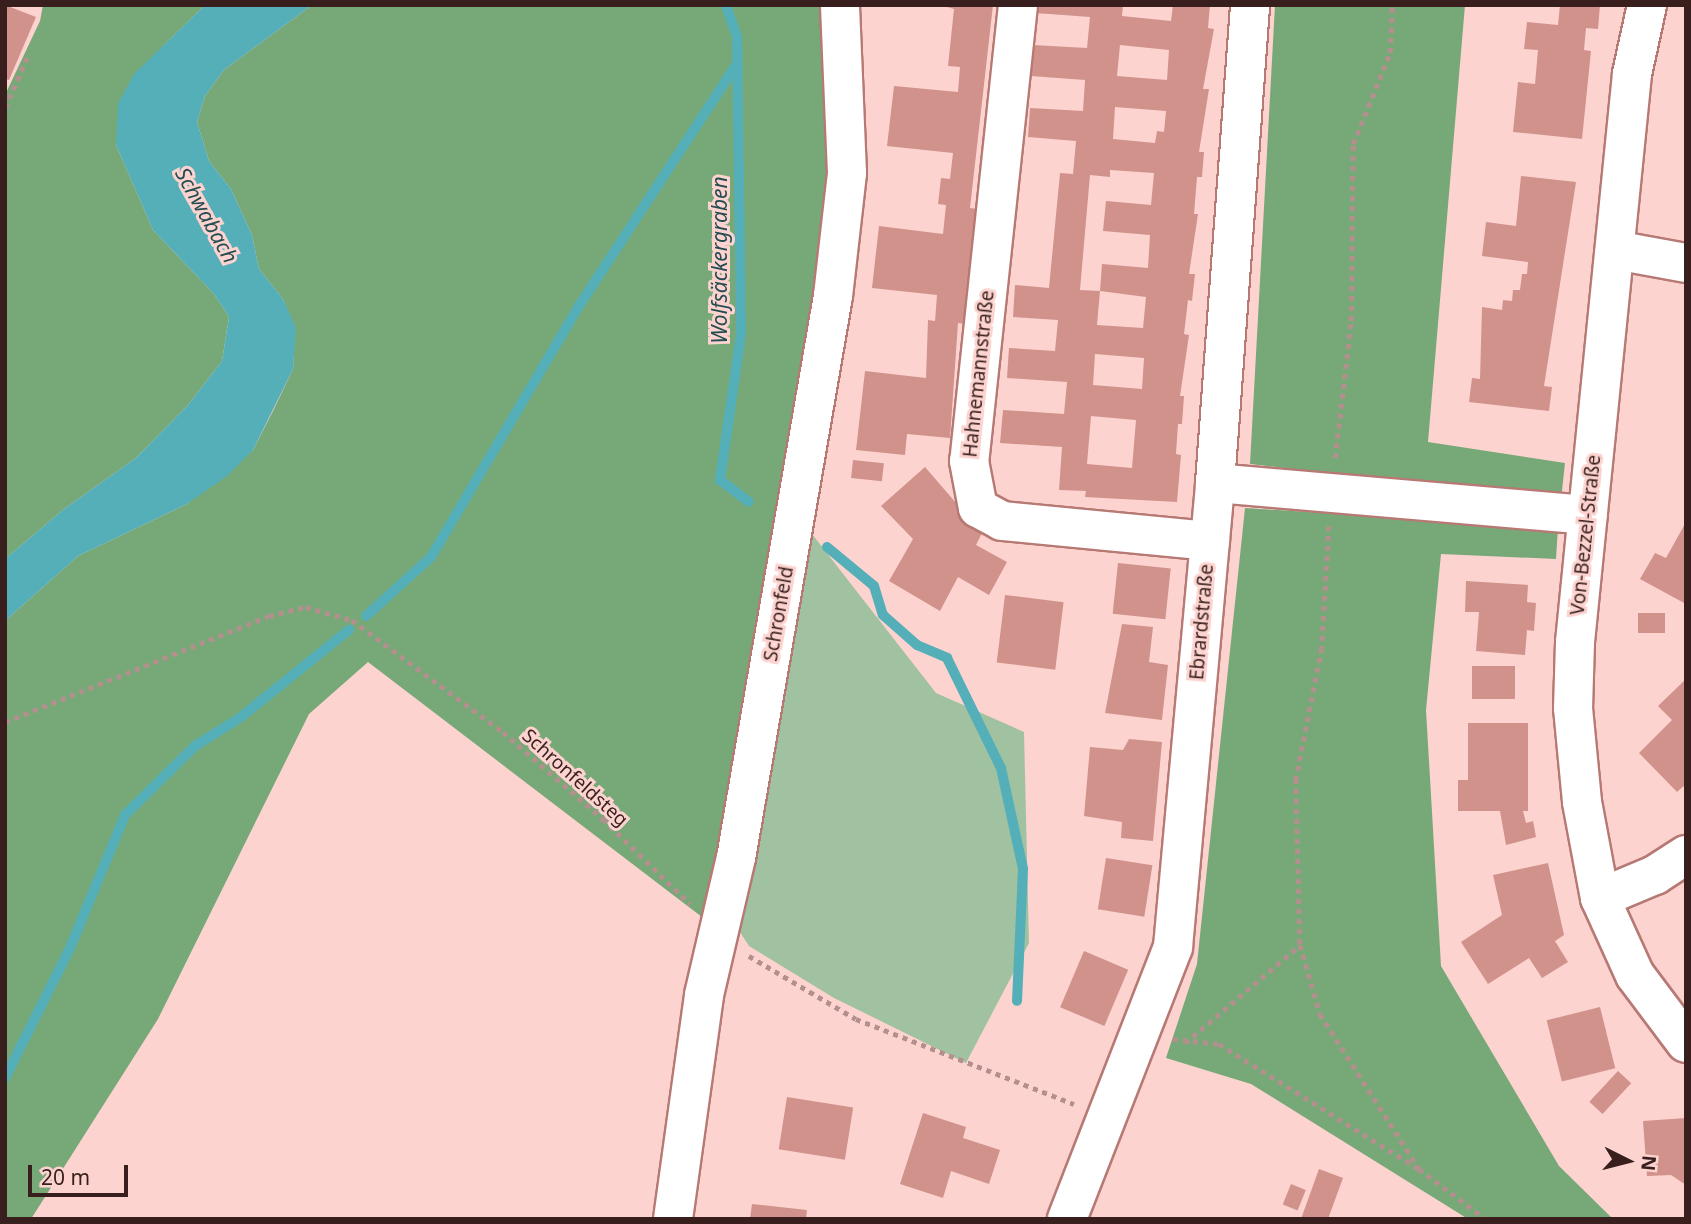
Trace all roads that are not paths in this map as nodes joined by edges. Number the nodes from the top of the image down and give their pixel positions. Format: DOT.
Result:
graph roads {
  1 [pos="841,5"];
  2 [pos="1018,5"];
  3 [pos="1250,5"];
  4 [pos="1647,5"];
  5 [pos="1615,250"];
  6 [pos="1686,263"];
  7 [pos="1215,483"];
  8 [pos="1588,515"];
  9 [pos="1210,541"];
  10 [pos="1686,855"];
  11 [pos="1600,898"];
  12 [pos="1686,1042"];
  13 [pos="673,1219"];
  14 [pos="1067,1219"];
  1 -- 13 [label="street, Schronfeld"];
  2 -- 9 [label="street, Hahnemannstraße"];
  3 -- 7 [label="street, Ebrardstraße"];
  4 -- 5 [label="street, Von-Bezzel-Straße"];
  5 -- 6 [label="street"];
  5 -- 8 [label="street, Von-Bezzel-Straße"];
  7 -- 8 [label="street"];
  7 -- 9 [label="street, Ebrardstraße"];
  8 -- 11 [label="street, Von-Bezzel-Straße"];
  9 -- 14 [label="street, Ebrardstraße"];
  10 -- 11 [label="street"];
  11 -- 12 [label="street, Von-Bezzel-Straße"];
}
